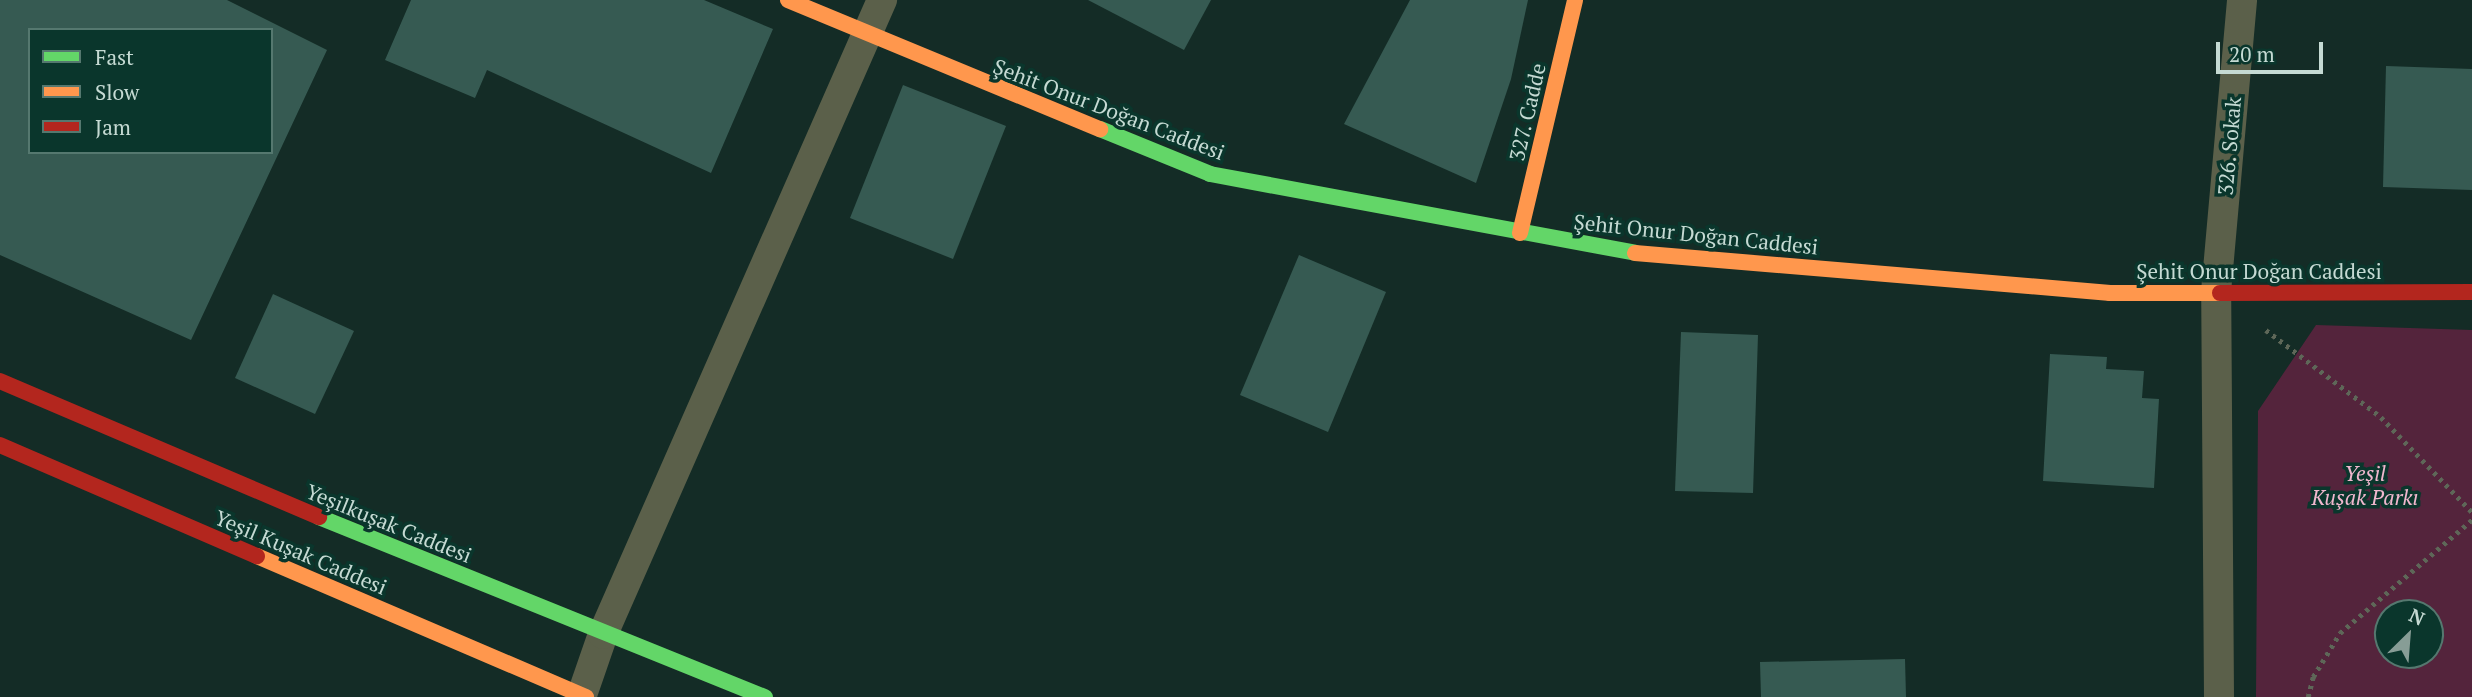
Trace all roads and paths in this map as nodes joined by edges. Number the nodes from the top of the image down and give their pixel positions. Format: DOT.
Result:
graph roads {
  1 [pos="788,0"];
  2 [pos="882,0"];
  3 [pos="1575,0"];
  4 [pos="2242,0"];
  5 [pos="865,34"];
  6 [pos="1520,233"];
  7 [pos="2216,292"];
  8 [pos="2472,292"];
  9 [pos="2260,325"];
  10 [pos="0,381"];
  11 [pos="0,445"];
  12 [pos="2472,512"];
  13 [pos="2472,520"];
  14 [pos="603,634"];
  15 [pos="584,696"];
  16 [pos="765,697"];
  17 [pos="2219,697"];
  18 [pos="2308,697"];
  1 -- 5 [label="street, Şehit Onur Doğan Caddesi"];
  2 -- 5 [label="street"];
  3 -- 6 [label="street, 327. Cadde"];
  4 -- 7 [label="street, 326. Sokak"];
  5 -- 6 [label="street, Şehit Onur Doğan Caddesi"];
  5 -- 14 [label="street"];
  6 -- 7 [label="street, Şehit Onur Doğan Caddesi"];
  7 -- 8 [label="street, Şehit Onur Doğan Caddesi"];
  7 -- 17 [label="street, 326. Sokak"];
  9 -- 12 [label="path"];
  10 -- 14 [label="street, Yeşilkuşak Caddesi"];
  11 -- 15 [label="street, Yeşil Kuşak Caddesi"];
  13 -- 18 [label="path"];
  14 -- 15 [label="street"];
  14 -- 16 [label="street, Yeşilkuşak Caddesi"];
}
